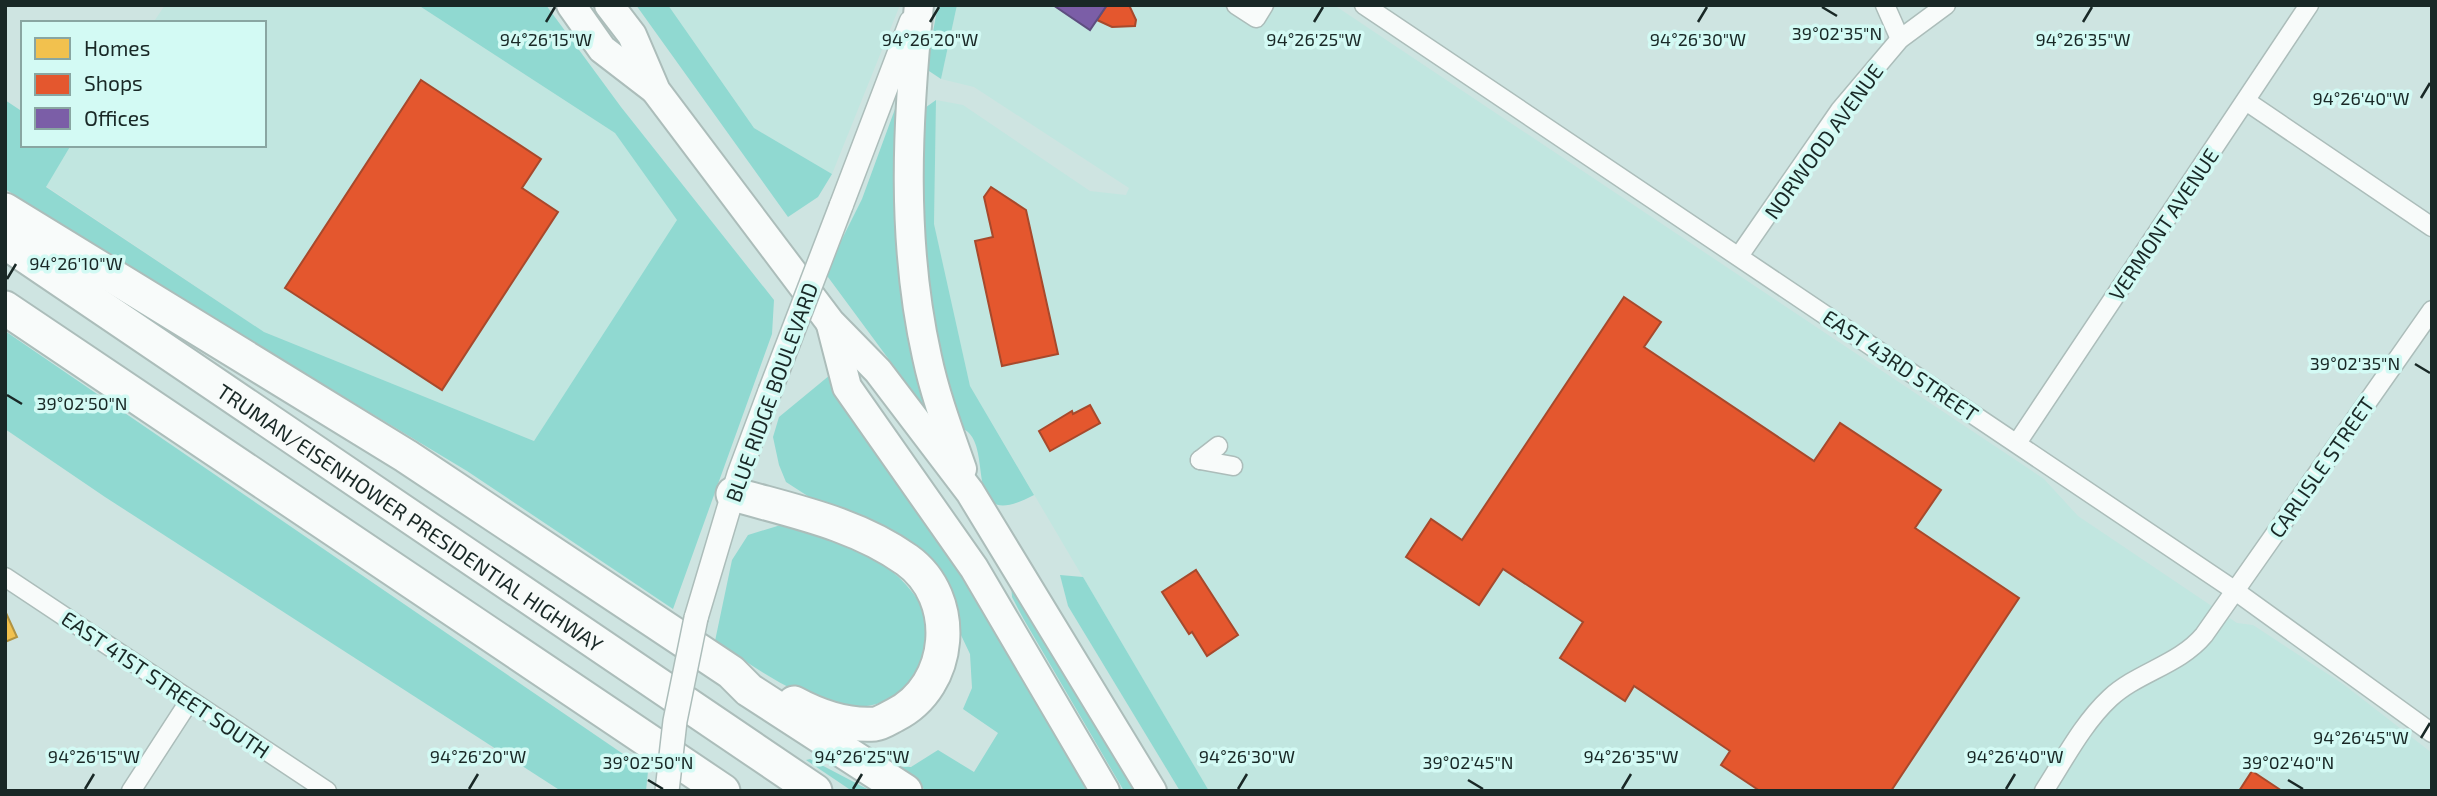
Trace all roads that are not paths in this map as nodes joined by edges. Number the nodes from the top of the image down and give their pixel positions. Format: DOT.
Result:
graph roads {
  1 [pos="571,5"];
  2 [pos="609,5"];
  3 [pos="918,5"];
  4 [pos="1236,5"];
  5 [pos="1264,5"];
  6 [pos="1364,5"];
  7 [pos="1885,5"];
  8 [pos="1946,5"];
  9 [pos="2309,5"];
  10 [pos="1900,39"];
  11 [pos="656,91"];
  12 [pos="2246,101"];
  13 [pos="5,210"];
  14 [pos="2432,227"];
  15 [pos="5,242"];
  16 [pos="1739,256"];
  17 [pos="5,308"];
  18 [pos="2432,310"];
  19 [pos="830,322"];
  20 [pos="2017,443"];
  21 [pos="1218,446"];
  22 [pos="1233,466"];
  23 [pos="970,492"];
  24 [pos="733,494"];
  25 [pos="1003,549"];
  26 [pos="974,568"];
  27 [pos="5,577"];
  28 [pos="2234,590"];
  29 [pos="731,672"];
  30 [pos="190,700"];
  31 [pos="2432,733"];
  32 [pos="642,738"];
  33 [pos="131,791"];
  34 [pos="327,791"];
  35 [pos="667,791"];
  36 [pos="700,791"];
  37 [pos="723,791"];
  38 [pos="815,791"];
  39 [pos="905,791"];
  40 [pos="1105,791"];
  41 [pos="1152,791"];
  42 [pos="2044,791"];
  1 -- 11 [label="main road"];
  2 -- 11 [label="main road"];
  3 -- 23 [label="main road"];
  3 -- 24 [label="street, BLUE RIDGE BOULEVARD, bridge"];
  4 -- 5 [label="street"];
  6 -- 16 [label="street, EAST 43RD STREET"];
  7 -- 10 [label="street"];
  8 -- 10 [label="street, NORWOOD AVENUE"];
  9 -- 12 [label="street, VERMONT AVENUE"];
  10 -- 16 [label="street, NORWOOD AVENUE"];
  11 -- 19 [label="main road"];
  12 -- 14 [label="street"];
  12 -- 20 [label="street, VERMONT AVENUE"];
  13 -- 29 [label="highway"];
  15 -- 38 [label="highway, TRUMAN/EISENHOWER PRESIDENTIAL HIGHWAY"];
  16 -- 20 [label="street, EAST 43RD STREET"];
  17 -- 32 [label="highway"];
  18 -- 28 [label="street, CARLISLE STREET"];
  19 -- 23 [label="main road"];
  19 -- 26 [label="main road"];
  20 -- 28 [label="street, EAST 43RD STREET"];
  21 -- 22 [label="street"];
  23 -- 25 [label="main road"];
  24 -- 29 [label="highway"];
  24 -- 35 [label="street, BLUE RIDGE BOULEVARD, bridge"];
  25 -- 26 [label="street"];
  25 -- 41 [label="main road"];
  26 -- 40 [label="main road"];
  27 -- 30 [label="street, EAST 41ST STREET SOUTH"];
  28 -- 31 [label="street, EAST 43RD STREET"];
  28 -- 42 [label="street, CARLISLE STREET"];
  29 -- 39 [label="highway"];
  30 -- 33 [label="street"];
  30 -- 34 [label="street, EAST 41ST STREET SOUTH"];
  32 -- 36 [label="highway"];
  32 -- 37 [label="highway"];
}
